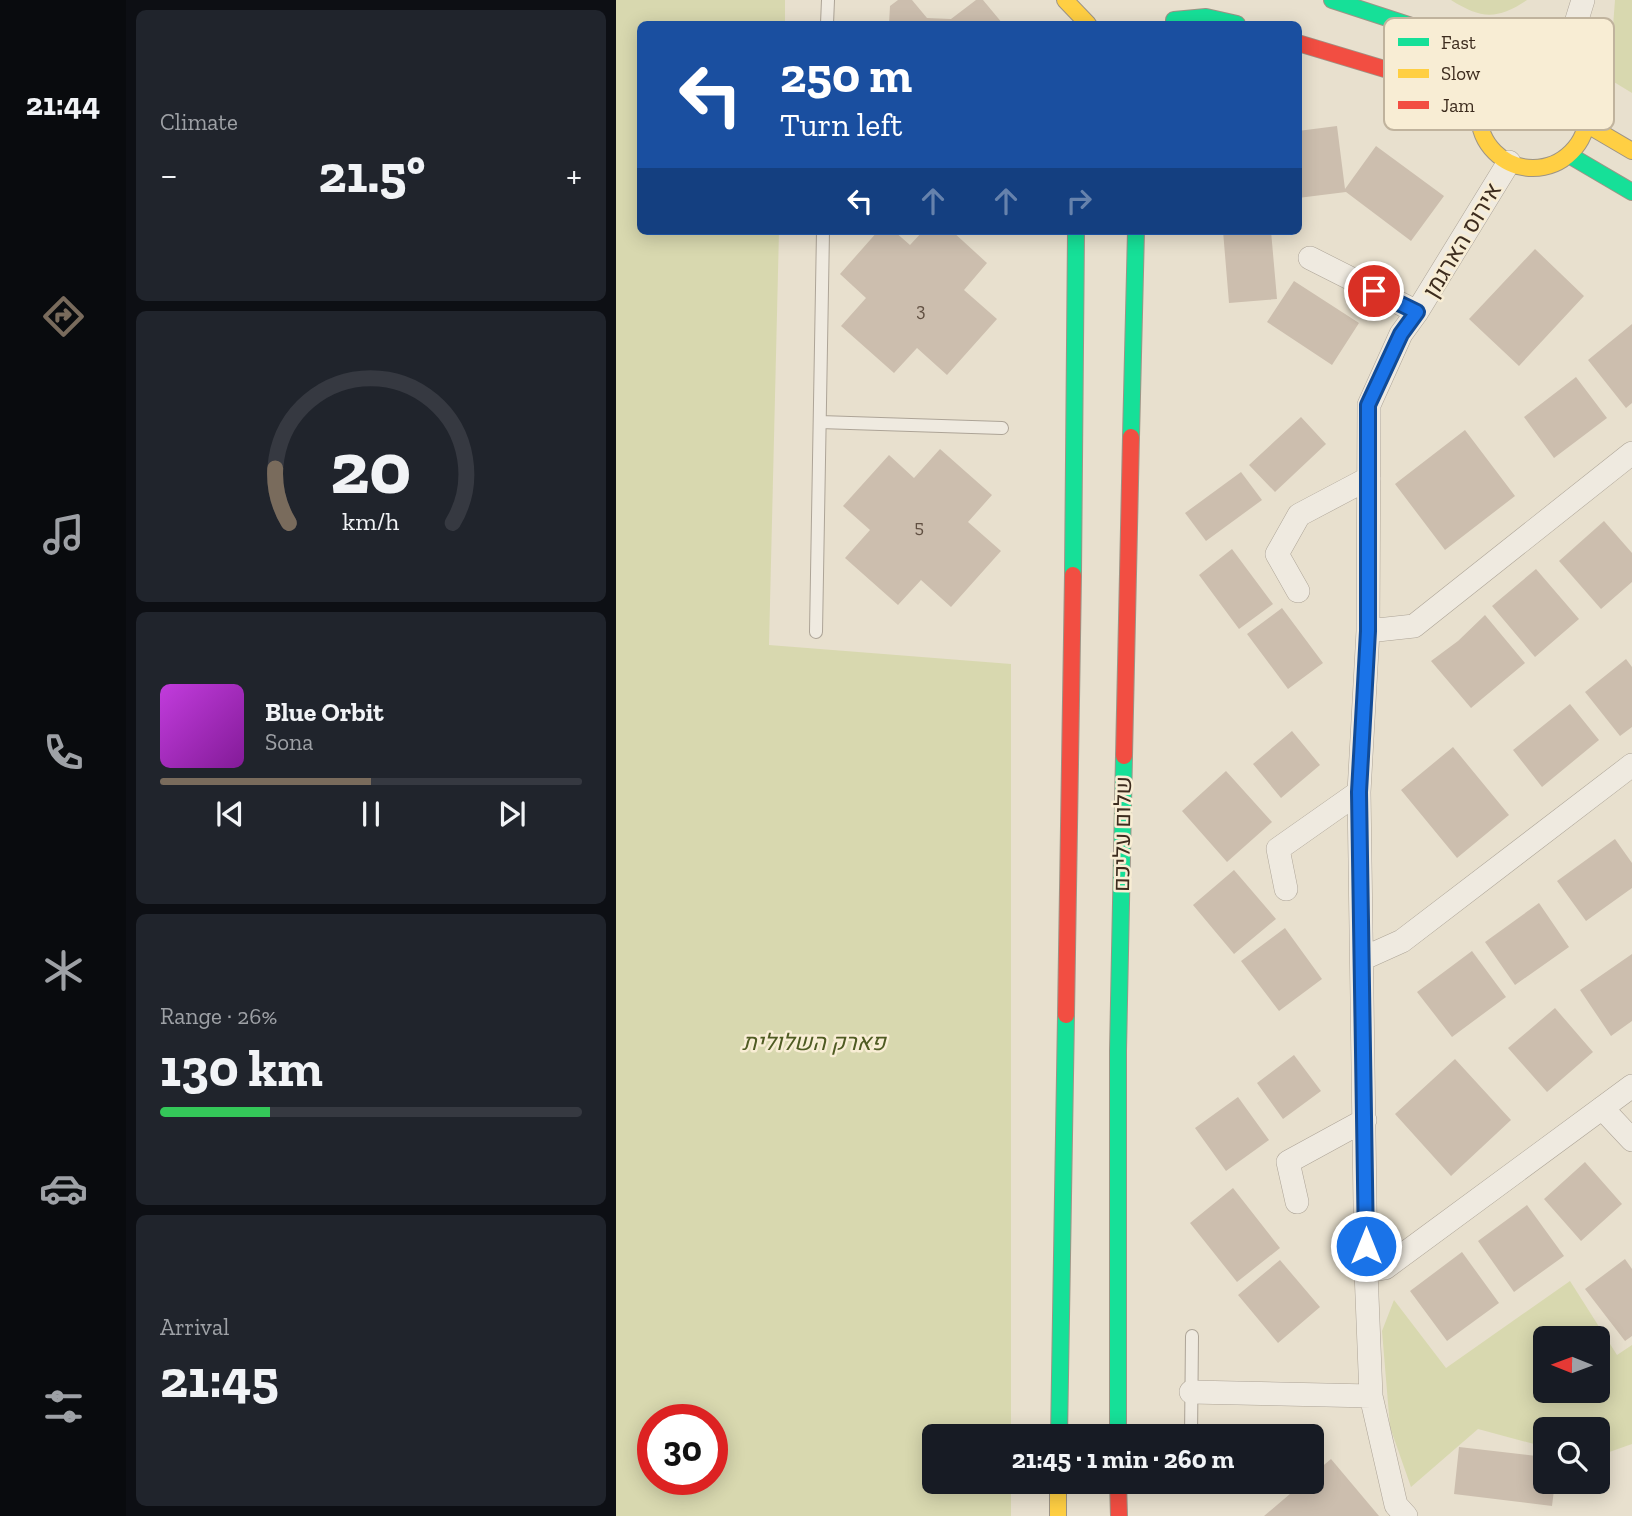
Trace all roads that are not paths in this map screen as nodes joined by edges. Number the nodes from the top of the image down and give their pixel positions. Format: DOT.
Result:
graph roads {
  1 [pos="828,0"];
  2 [pos="1187,0"];
  3 [pos="1332,0"];
  4 [pos="1583,0"];
  5 [pos="1067,3"];
  6 [pos="1387,18"];
  7 [pos="1577,18"];
  8 [pos="827,21"];
  9 [pos="1073,21"];
  10 [pos="1085,21"];
  11 [pos="1172,21"];
  12 [pos="1174,21"];
  13 [pos="1226,21"];
  14 [pos="1302,44"];
  15 [pos="1384,69"];
  16 [pos="1481,130"];
  17 [pos="1584,130"];
  18 [pos="1597,130"];
  19 [pos="1632,150"];
  20 [pos="1569,155"];
  21 [pos="1509,162"];
  22 [pos="1632,192"];
  23 [pos="823,235"];
  24 [pos="1076,235"];
  25 [pos="1136,235"];
  26 [pos="1310,258"];
  27 [pos="1417,312"];
  28 [pos="820,422"];
  29 [pos="1002,428"];
  30 [pos="1629,460"];
  31 [pos="1368,478"];
  32 [pos="1298,591"];
  33 [pos="1368,631"];
  34 [pos="816,632"];
  35 [pos="1630,772"];
  36 [pos="1359,792"];
  37 [pos="1286,889"];
  38 [pos="1362,959"];
  39 [pos="1632,1086"];
  40 [pos="1602,1108"];
  41 [pos="1365,1120"];
  42 [pos="1632,1140"];
  43 [pos="1297,1202"];
  44 [pos="1366,1271"];
  45 [pos="1192,1336"];
  46 [pos="1191,1392"];
  47 [pos="1371,1396"];
  48 [pos="1059,1424"];
  49 [pos="1118,1424"];
  50 [pos="1191,1424"];
  51 [pos="1058,1494"];
  52 [pos="1118,1494"];
  53 [pos="1058,1516"];
  54 [pos="1119,1516"];
  55 [pos="1406,1516"];
  1 -- 8 [label="lane"];
  2 -- 11 [label="main road"];
  3 -- 6 [label="main road"];
  4 -- 7 [label="street"];
  5 -- 9 [label="main road"];
  5 -- 10 [label="main road"];
  12 -- 13 [label="main road"];
  14 -- 15 [label="main road"];
  16 -- 21 [label="main road"];
  17 -- 20 [label="main road"];
  18 -- 19 [label="main road"];
  20 -- 21 [label="main road"];
  20 -- 22 [label="main road"];
  21 -- 27 [label="street, אירוס הארגמן"];
  23 -- 28 [label="lane"];
  24 -- 48 [label="main road"];
  25 -- 49 [label="main road, שלום עליכם"];
  26 -- 27 [label="street"];
  27 -- 31 [label="street, אירוס הארגמן"];
  28 -- 29 [label="lane"];
  28 -- 34 [label="lane"];
  30 -- 33 [label="street"];
  31 -- 32 [label="street"];
  31 -- 33 [label="street, אירוס הארגמן"];
  33 -- 36 [label="street, אירוס הארגמן"];
  35 -- 38 [label="street"];
  36 -- 37 [label="street"];
  36 -- 38 [label="street, אירוס הארגמן"];
  38 -- 41 [label="street, אירוס הארגמן"];
  39 -- 40 [label="street"];
  40 -- 42 [label="street"];
  40 -- 44 [label="street"];
  41 -- 43 [label="street"];
  41 -- 44 [label="street, אירוס הארגמן"];
  44 -- 47 [label="street, אירוס הארגמן"];
  45 -- 46 [label="lane"];
  46 -- 47 [label="street"];
  46 -- 50 [label="lane"];
  47 -- 55 [label="street, אירוס הארגמן"];
  51 -- 53 [label="main road"];
  52 -- 54 [label="main road"];
}
